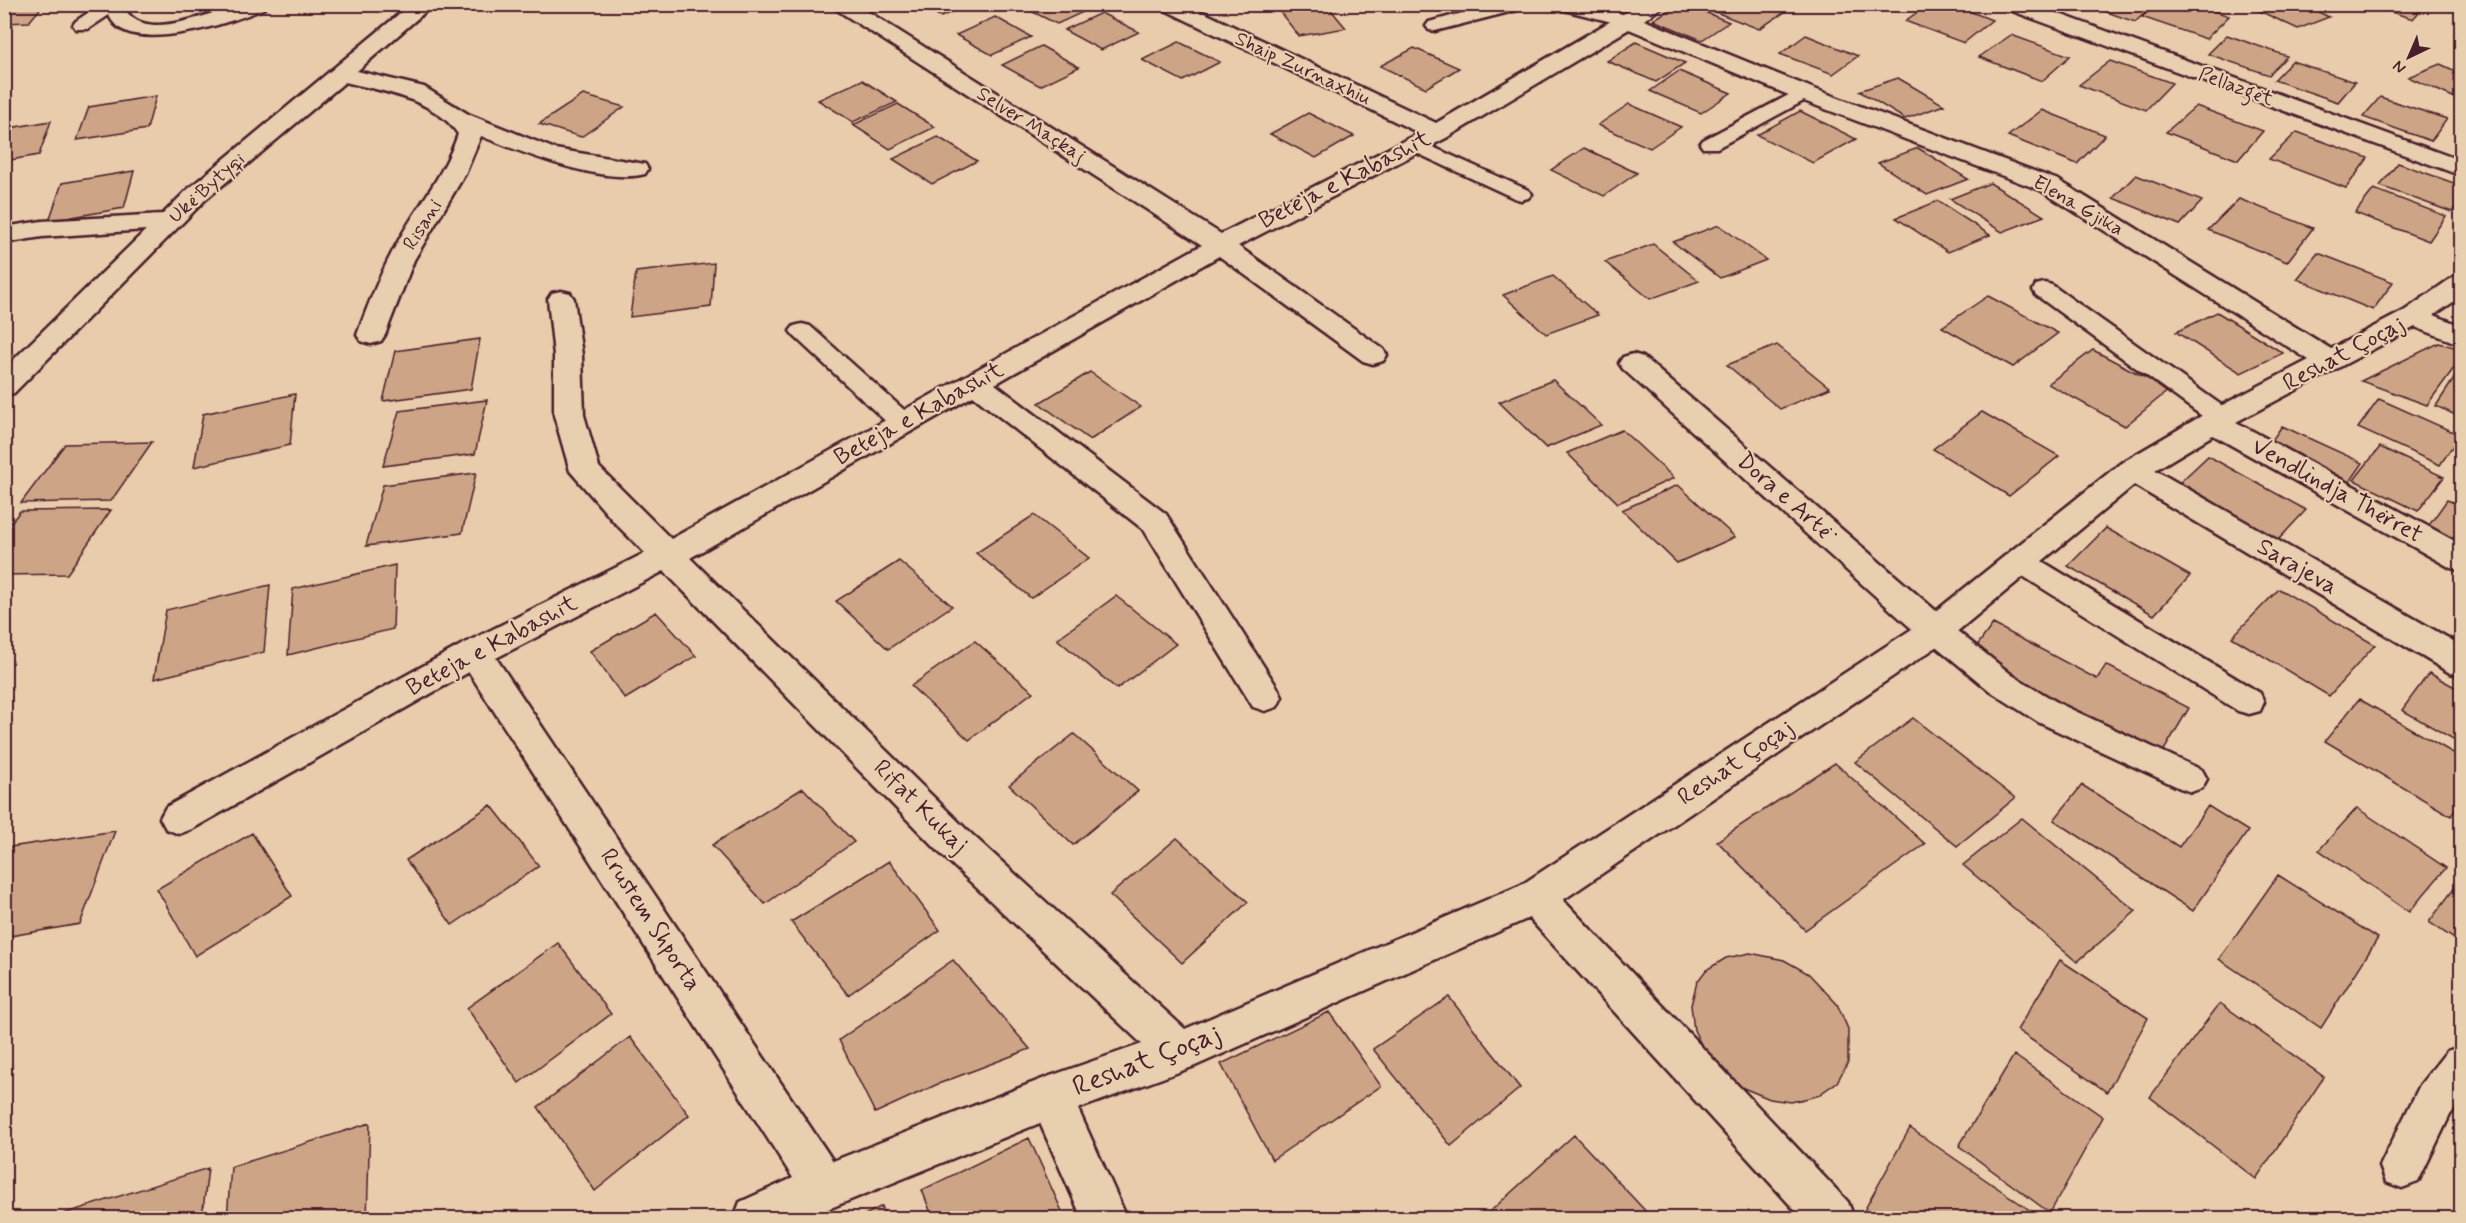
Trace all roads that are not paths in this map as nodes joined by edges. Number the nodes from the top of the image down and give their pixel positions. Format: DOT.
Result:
graph roads {
  1 [pos="114,4"];
  2 [pos="259,4"];
  3 [pos="424,4"];
  4 [pos="841,4"];
  5 [pos="1168,4"];
  6 [pos="1519,4"];
  7 [pos="1562,4"];
  8 [pos="1656,4"];
  9 [pos="2011,4"];
  10 [pos="1629,21"];
  11 [pos="82,25"];
  12 [pos="1435,26"];
  13 [pos="341,74"];
  14 [pos="1804,93"];
  15 [pos="460,119"];
  16 [pos="1426,139"];
  17 [pos="1710,144"];
  18 [pos="636,169"];
  19 [pos="2462,170"];
  20 [pos="1521,194"];
  21 [pos="170,221"];
  22 [pos="4,235"];
  23 [pos="1220,245"];
  24 [pos="2462,283"];
  25 [pos="2044,290"];
  26 [pos="561,299"];
  27 [pos="2414,317"];
  28 [pos="802,331"];
  29 [pos="371,335"];
  30 [pos="2462,336"];
  31 [pos="1373,355"];
  32 [pos="2331,361"];
  33 [pos="1633,363"];
  34 [pos="974,382"];
  35 [pos="4,386"];
  36 [pos="2217,420"];
  37 [pos="903,423"];
  38 [pos="2132,470"];
  39 [pos="667,555"];
  40 [pos="2462,560"];
  41 [pos="2020,561"];
  42 [pos="1936,630"];
  43 [pos="475,653"];
  44 [pos="2462,663"];
  45 [pos="1266,697"];
  46 [pos="2249,702"];
  47 [pos="2191,779"];
  48 [pos="179,818"];
  49 [pos="1535,897"];
  50 [pos="1179,1052"];
  51 [pos="2462,1065"];
  52 [pos="1050,1097"];
  53 [pos="2402,1166"];
  54 [pos="824,1187"];
  55 [pos="756,1218"];
  56 [pos="1105,1218"];
  57 [pos="1832,1218"];
  1 -- 2 [label="lane"];
  1 -- 11 [label="lane"];
  3 -- 13 [label="street, Ukë Bytyqi"];
  4 -- 23 [label="street, Selver Maçkaj"];
  5 -- 16 [label="street, Shaip Zurnaxhiu"];
  6 -- 12 [label="lane"];
  7 -- 10 [label="lane"];
  8 -- 10 [label="street, Beteja e Kabashit"];
  9 -- 19 [label="street, Pellazgët"];
  10 -- 14 [label="street, Elena Gjika"];
  10 -- 16 [label="street, Beteja e Kabashit"];
  13 -- 15 [label="street"];
  13 -- 21 [label="street, Ukë Bytyqi"];
  14 -- 17 [label="lane"];
  14 -- 32 [label="street, Elena Gjika"];
  15 -- 18 [label="street"];
  15 -- 29 [label="street, Risani"];
  16 -- 20 [label="lane"];
  16 -- 23 [label="street, Beteja e Kabashit"];
  21 -- 22 [label="street"];
  21 -- 35 [label="street, Ukë Bytyqi"];
  23 -- 31 [label="street, Selver Maçkaj"];
  23 -- 34 [label="street, Beteja e Kabashit"];
  24 -- 27 [label="street, Reshat Çoçaj"];
  25 -- 36 [label="lane"];
  26 -- 39 [label="street, Rifat Kukaj"];
  27 -- 30 [label="street"];
  27 -- 32 [label="street, Reshat Çoçaj"];
  28 -- 37 [label="lane"];
  32 -- 36 [label="street, Reshat Çoçaj"];
  33 -- 42 [label="street, Dora e Artë"];
  34 -- 37 [label="street, Beteja e Kabashit"];
  34 -- 45 [label="street"];
  36 -- 38 [label="street, Reshat Çoçaj"];
  36 -- 40 [label="street, Vendlindja Thërret"];
  37 -- 39 [label="street, Beteja e Kabashit"];
  38 -- 41 [label="street, Reshat Çoçaj"];
  38 -- 44 [label="street, Sarajeva"];
  39 -- 43 [label="street, Beteja e Kabashit"];
  39 -- 50 [label="street, Rifat Kukaj"];
  41 -- 42 [label="street, Reshat Çoçaj"];
  41 -- 46 [label="lane"];
  42 -- 47 [label="lane"];
  42 -- 49 [label="street, Reshat Çoçaj"];
  43 -- 48 [label="street, Beteja e Kabashit"];
  43 -- 54 [label="street, Rrustem Shporta"];
  49 -- 50 [label="street, Reshat Çoçaj"];
  49 -- 57 [label="street"];
  50 -- 52 [label="street, Reshat Çoçaj"];
  51 -- 53 [label="street"];
  52 -- 54 [label="street, Reshat Çoçaj"];
  52 -- 56 [label="street"];
  54 -- 55 [label="street, Reshat Çoçaj"];
}
